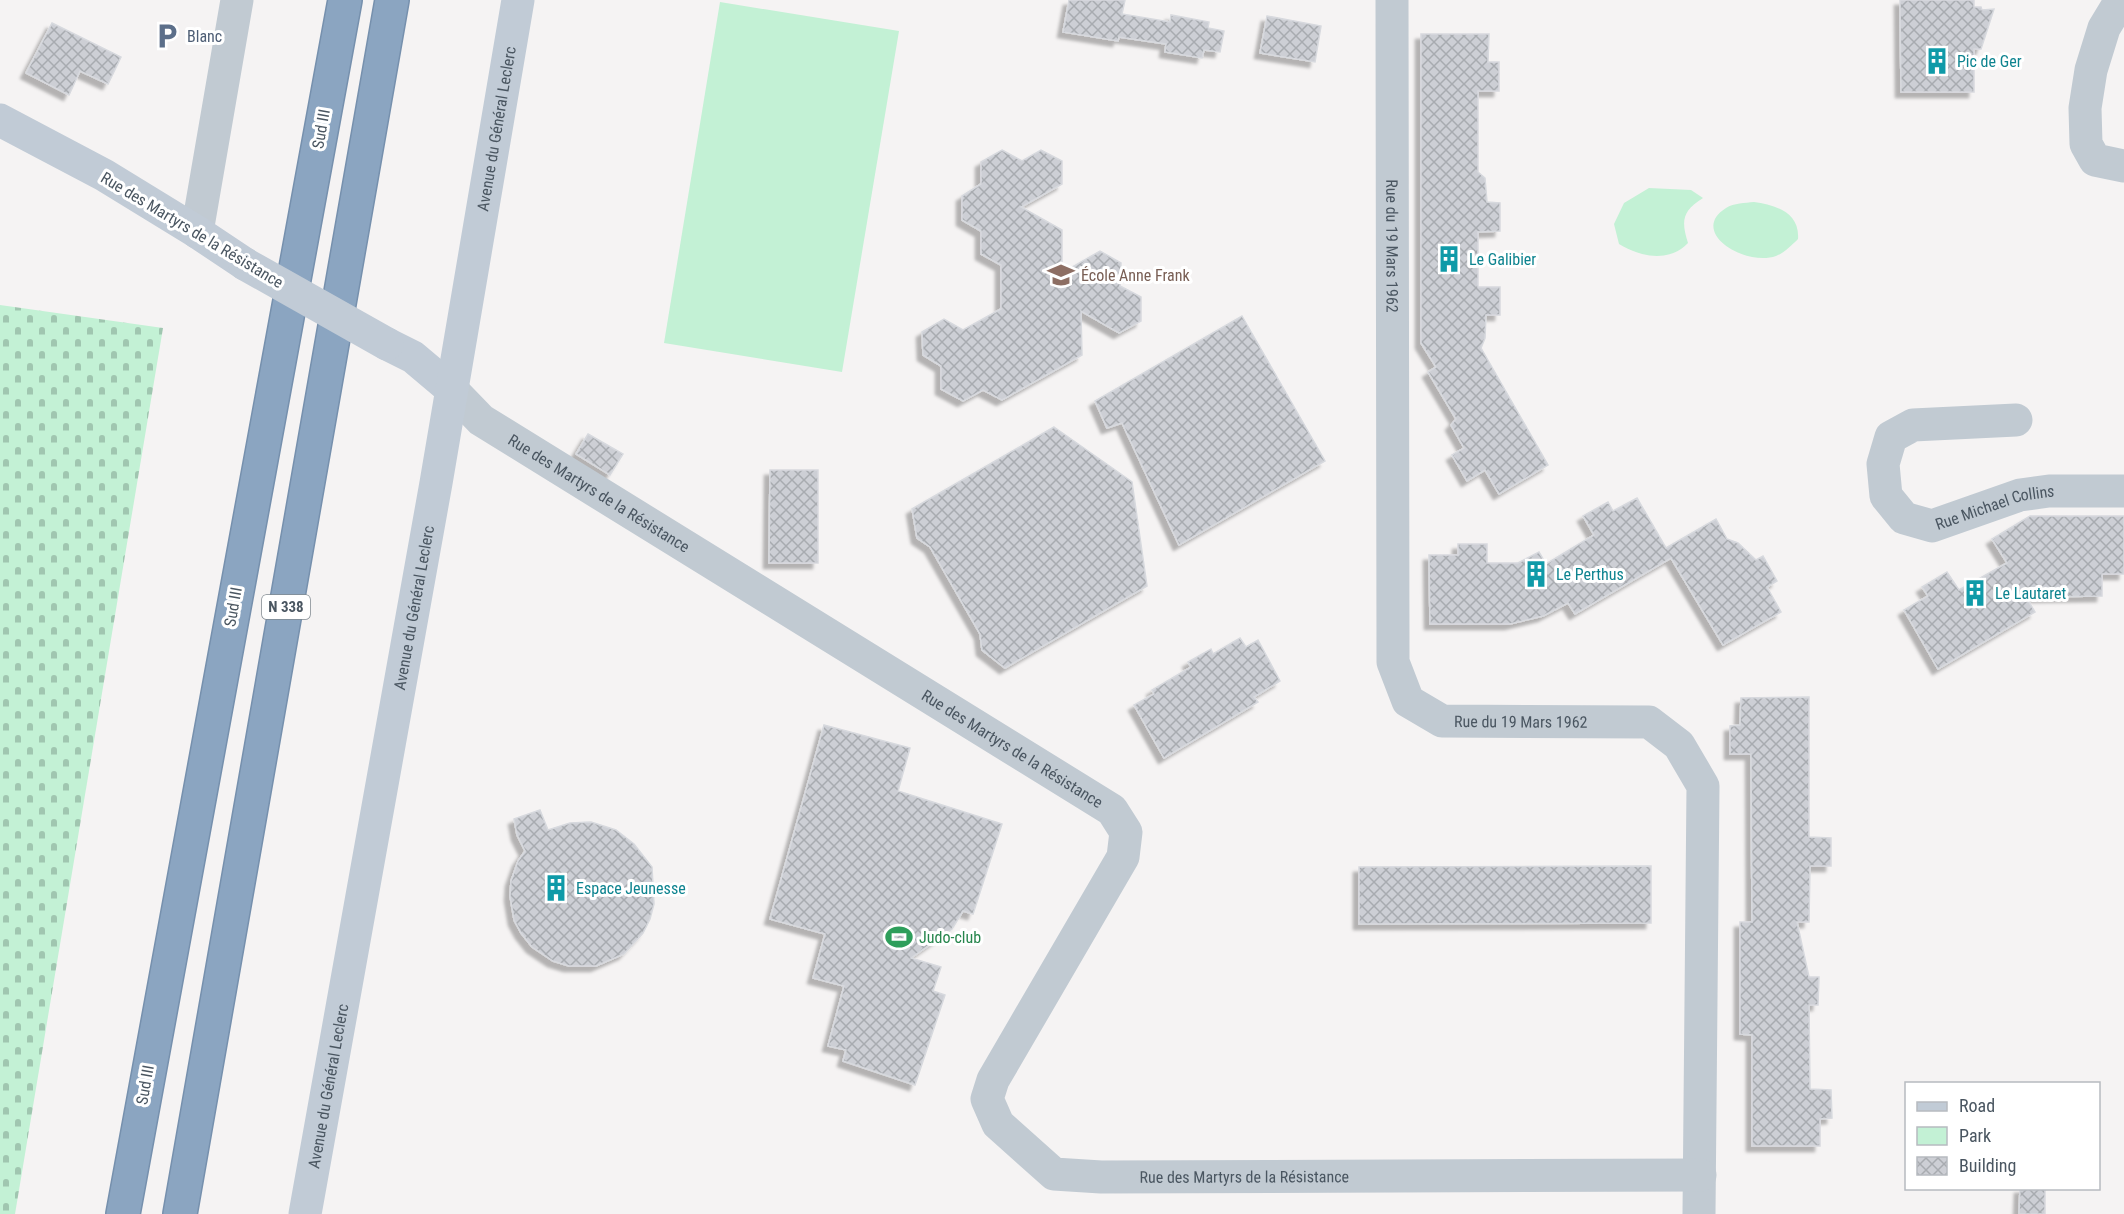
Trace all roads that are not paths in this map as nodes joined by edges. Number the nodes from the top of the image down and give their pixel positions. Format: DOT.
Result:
graph roads {
  1 [pos="237,0"];
  2 [pos="345,0"];
  3 [pos="392,0"];
  4 [pos="518,0"];
  5 [pos="1392,0"];
  6 [pos="2121,0"];
  7 [pos="0,120"];
  8 [pos="2124,166"];
  9 [pos="197,232"];
  10 [pos="451,389"];
  11 [pos="2016,420"];
  12 [pos="2124,491"];
  13 [pos="1700,1175"];
  14 [pos="123,1214"];
  15 [pos="180,1214"];
  16 [pos="305,1214"];
  17 [pos="1699,1214"];
  1 -- 9 [label="street"];
  2 -- 14 [label="highway, Sud III"];
  3 -- 15 [label="highway, N 338"];
  4 -- 10 [label="street, Avenue du Général Leclerc"];
  5 -- 13 [label="street, Rue du 19 Mars 1962"];
  6 -- 8 [label="street"];
  7 -- 9 [label="street, Rue des Martyrs de la Résistance"];
  9 -- 10 [label="street, Rue des Martyrs de la Résistance, bridge"];
  10 -- 13 [label="street, Rue des Martyrs de la Résistance"];
  10 -- 16 [label="street, Avenue du Général Leclerc"];
  11 -- 12 [label="street, Rue Michael Collins"];
  13 -- 17 [label="street, Rue du 19 Mars 1962"];
}
